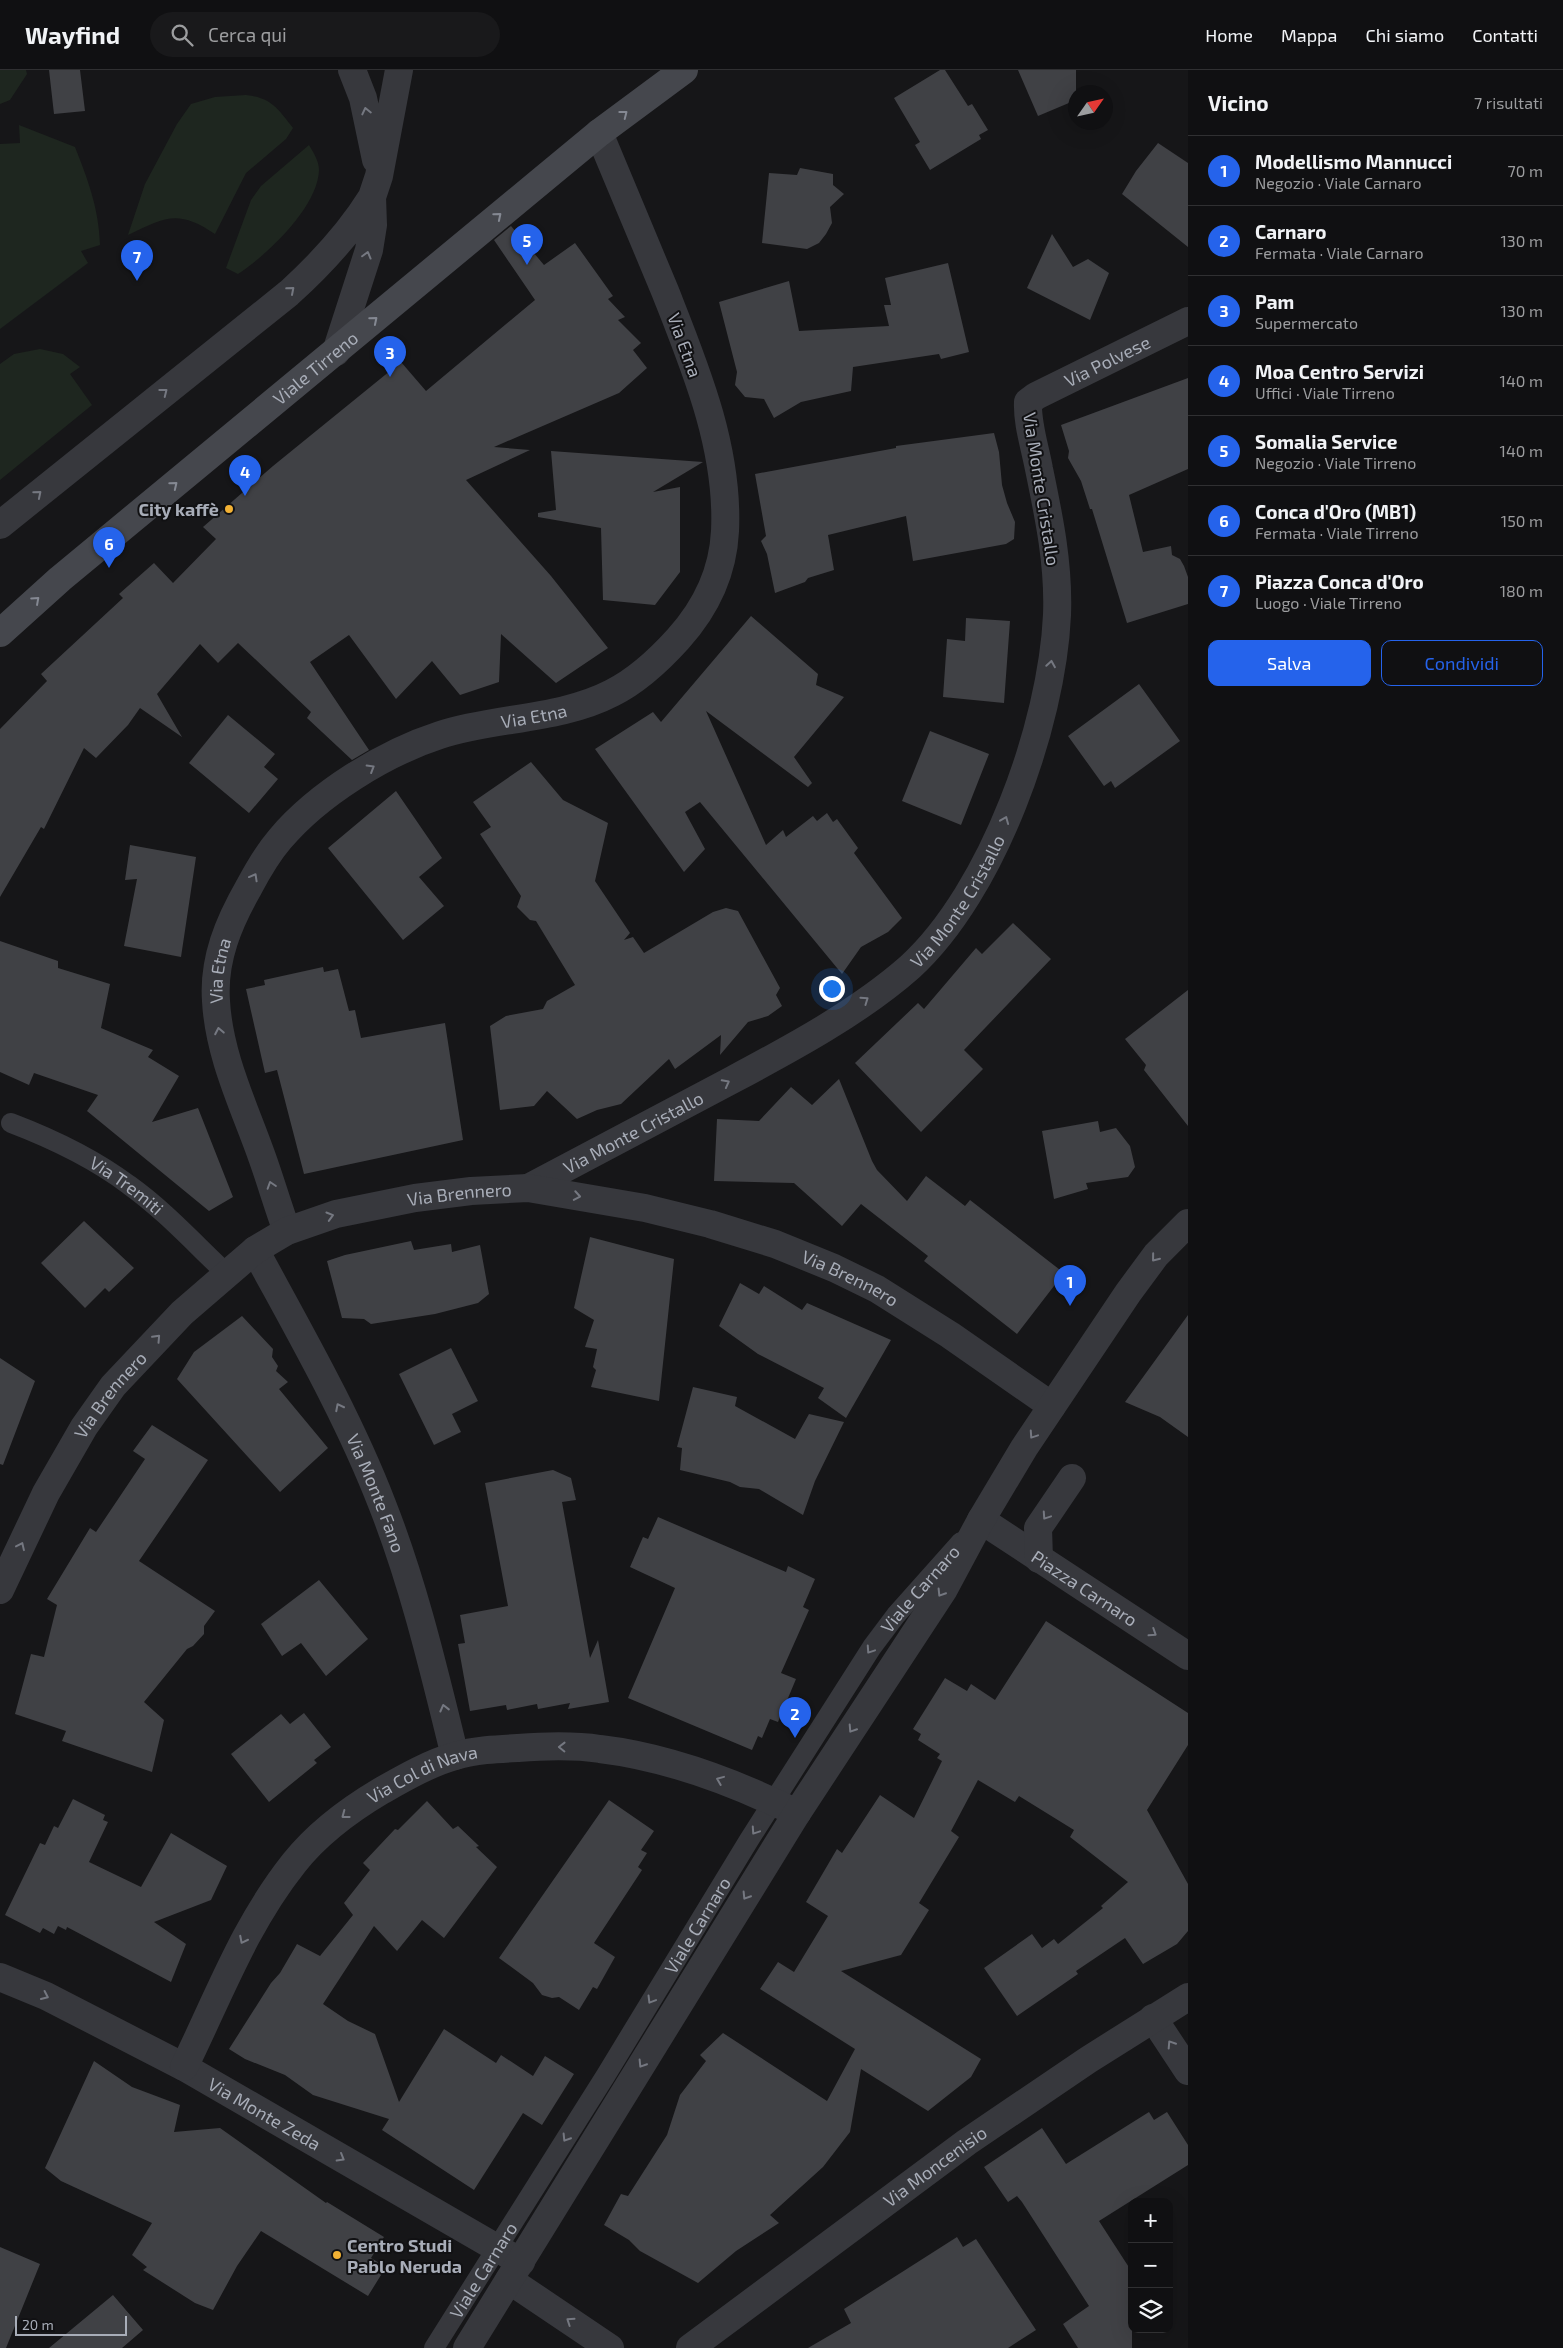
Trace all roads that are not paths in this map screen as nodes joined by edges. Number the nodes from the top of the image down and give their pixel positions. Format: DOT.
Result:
graph roads {
  1 [pos="352,70"];
  2 [pos="399,70"];
  3 [pos="684,70"];
  4 [pos="599,133"];
  5 [pos="376,187"];
  6 [pos="1188,321"];
  7 [pos="336,352"];
  8 [pos="1028,402"];
  9 [pos="0,525"];
  10 [pos="0,633"];
  11 [pos="11,1123"];
  12 [pos="528,1188"];
  13 [pos="1188,1223"];
  14 [pos="287,1231"];
  15 [pos="255,1250"];
  16 [pos="226,1273"];
  17 [pos="1052,1406"];
  18 [pos="1072,1478"];
  19 [pos="981,1520"];
  20 [pos="1039,1559"];
  21 [pos="0,1590"];
  22 [pos="1188,1656"];
  23 [pos="455,1756"];
  24 [pos="786,1807"];
  25 [pos="0,1977"];
  26 [pos="1188,1997"];
  27 [pos="1153,2018"];
  28 [pos="184,2067"];
  29 [pos="1188,2071"];
  30 [pos="497,2249"];
  31 [pos="515,2271"];
  32 [pos="434,2348"];
  33 [pos="467,2348"];
  34 [pos="610,2348"];
  35 [pos="690,2348"];
  5 -- 1 [label="street, one-way"];
  2 -- 5 [label="street"];
  4 -- 3 [label="main road, Viale Tirreno, one-way"];
  7 -- 4 [label="main road, Viale Tirreno, one-way"];
  14 -- 4 [label="street, Via Etna, one-way"];
  7 -- 5 [label="street, one-way"];
  9 -- 5 [label="street, one-way"];
  6 -- 8 [label="street, Via Polvese"];
  10 -- 7 [label="main road, Viale Tirreno, one-way"];
  12 -- 8 [label="street, Via Monte Cristallo, one-way"];
  11 -- 16 [label="lane, Via Tremiti"];
  14 -- 12 [label="street, Via Brennero, one-way"];
  12 -- 17 [label="street, Via Brennero, one-way"];
  13 -- 17 [label="street, Viale Carnaro, one-way"];
  14 -- 15 [label="street, Via Brennero"];
  15 -- 16 [label="street, Via Brennero"];
  23 -- 15 [label="street, Via Monte Fano, one-way"];
  21 -- 16 [label="street, Via Brennero, one-way"];
  17 -- 19 [label="street, Viale Carnaro, one-way"];
  18 -- 20 [label="street, one-way"];
  19 -- 20 [label="street, Piazza Carnaro"];
  19 -- 24 [label="street, Viale Carnaro, one-way"];
  20 -- 22 [label="street, Piazza Carnaro, one-way"];
  24 -- 23 [label="street, Via Col di Nava, one-way"];
  23 -- 28 [label="street, Via Col di Nava, one-way"];
  24 -- 30 [label="lane, Viale Carnaro, one-way"];
  24 -- 31 [label="street, Viale Carnaro, one-way"];
  25 -- 28 [label="street, Via Monte Zeda, one-way"];
  26 -- 27 [label="street, Via Moncenisio"];
  29 -- 27 [label="street, one-way"];
  27 -- 35 [label="street, Via Moncenisio"];
  28 -- 30 [label="street, Via Monte Zeda, one-way"];
  30 -- 31 [label="street, Via Monte Zeda"];
  30 -- 32 [label="lane, Viale Carnaro"];
  31 -- 33 [label="street, Viale Carnaro"];
  34 -- 31 [label="street, Via Monte Zeda, one-way"];
}
